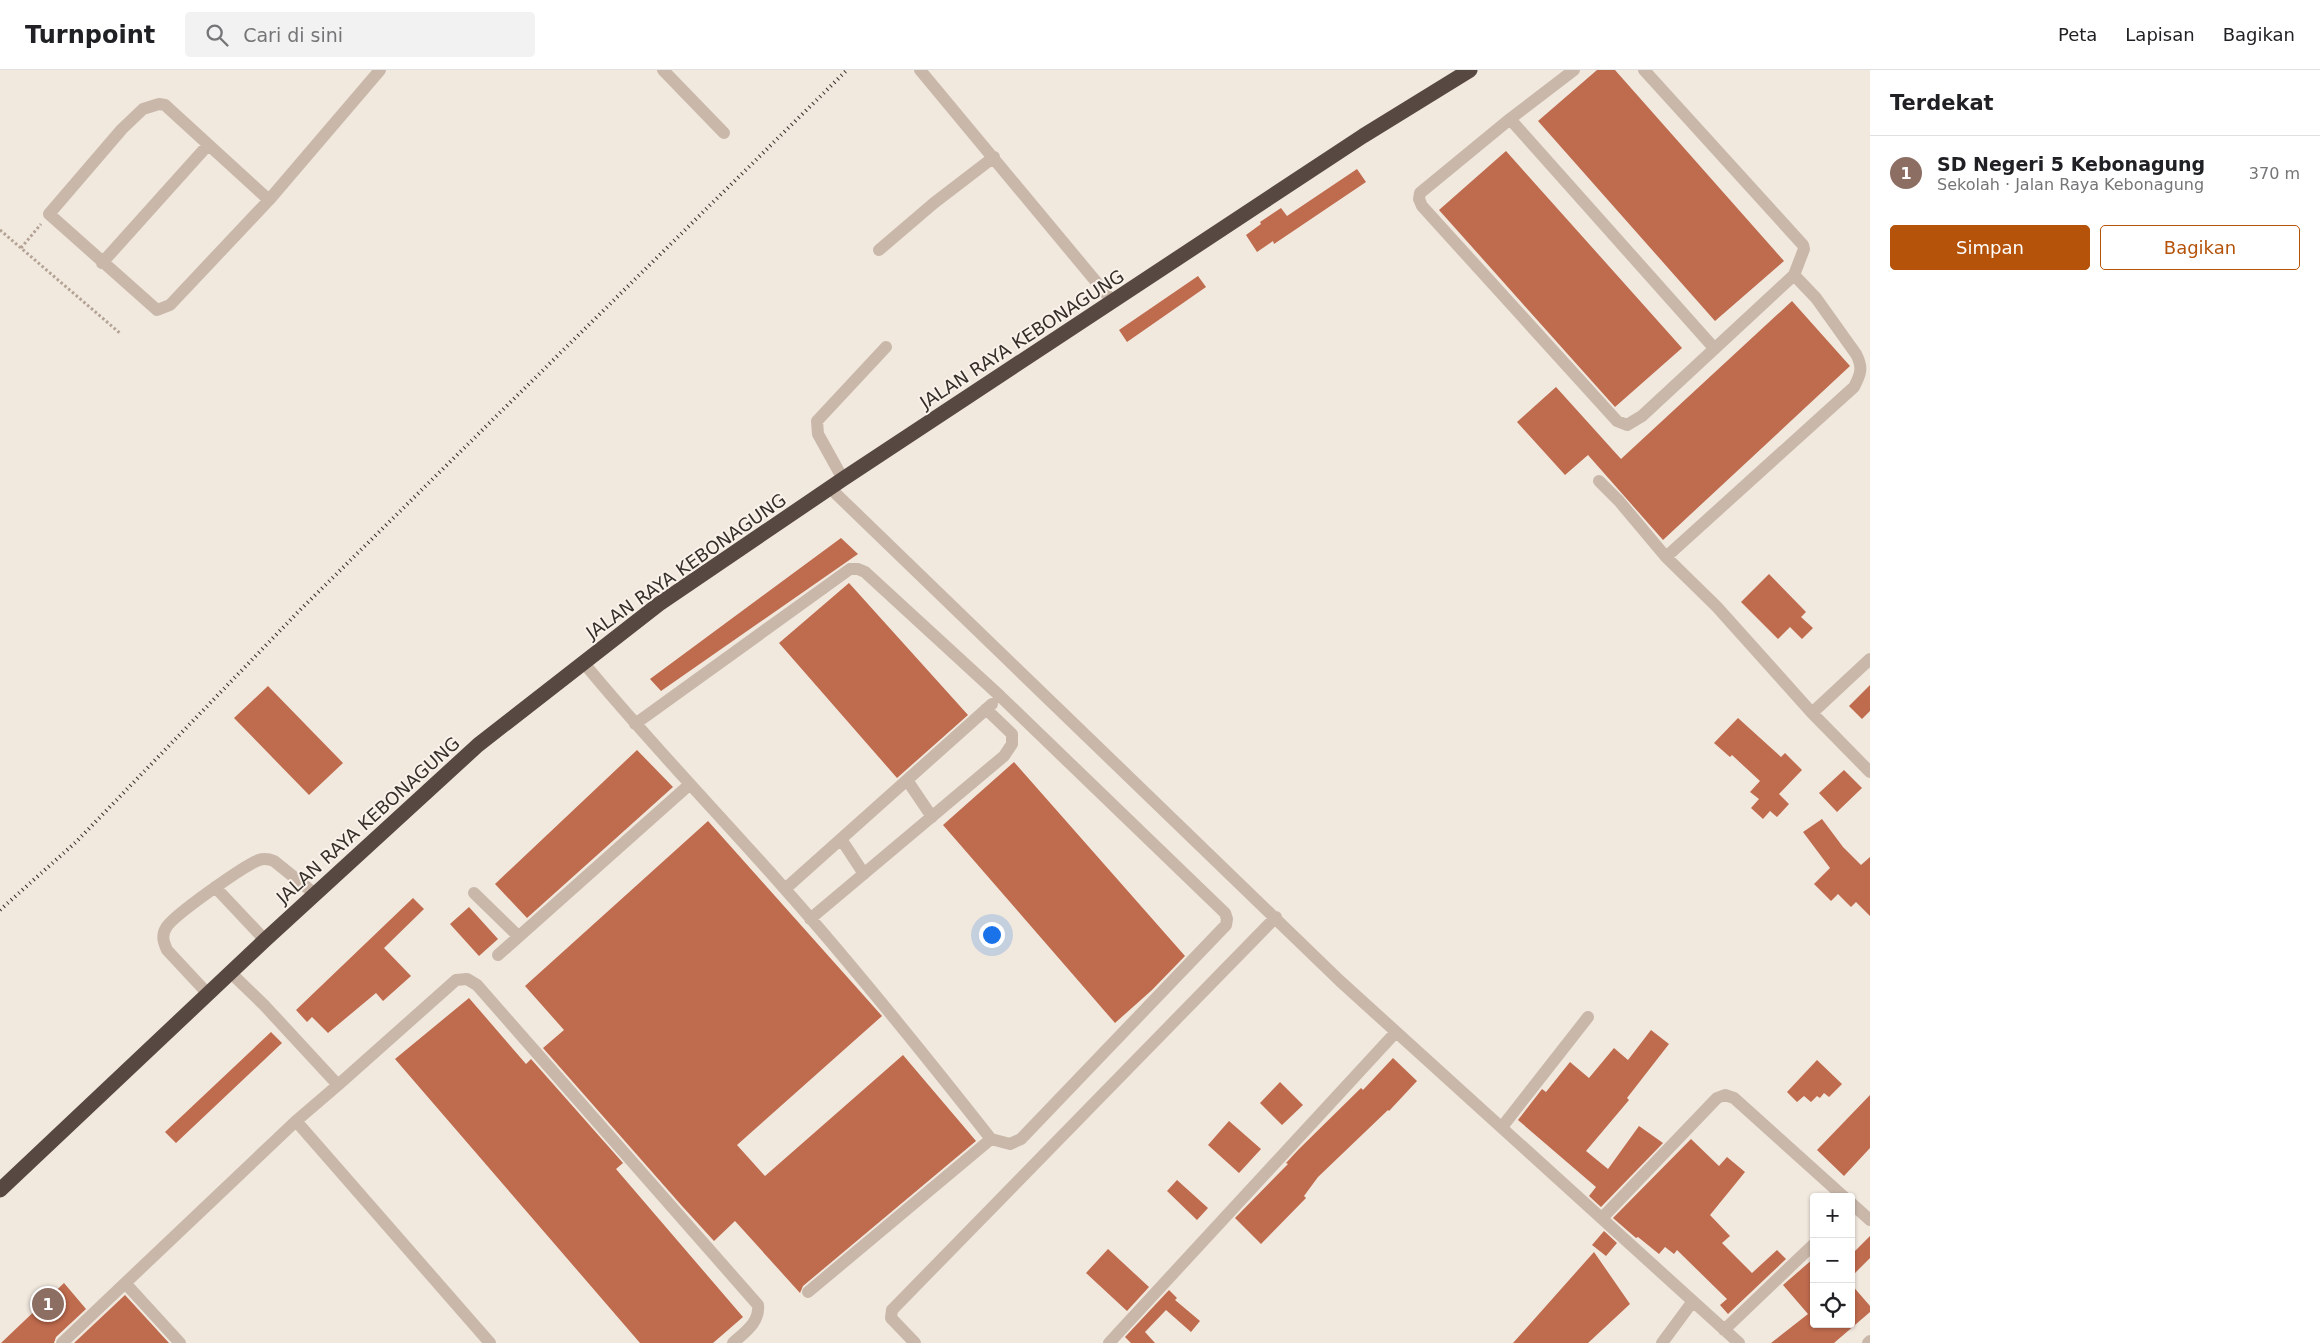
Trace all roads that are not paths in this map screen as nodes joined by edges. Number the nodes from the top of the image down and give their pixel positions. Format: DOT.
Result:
graph roads {
  1 [pos="380,70"];
  2 [pos="663,70"];
  3 [pos="920,70"];
  4 [pos="1470,70"];
  5 [pos="1574,70"];
  6 [pos="1644,70"];
  7 [pos="1510,119"];
  8 [pos="724,133"];
  9 [pos="208,145"];
  10 [pos="994,157"];
  11 [pos="269,200"];
  12 [pos="879,250"];
  13 [pos="102,263"];
  14 [pos="1794,275"];
  15 [pos="1113,302"];
  16 [pos="886,347"];
  17 [pos="1714,348"];
  18 [pos="843,479"];
  19 [pos="1599,481"];
  20 [pos="830,488"];
  21 [pos="1666,557"];
  22 [pos="1870,659"];
  23 [pos="583,662"];
  24 [pos="1000,696"];
  25 [pos="986,709"];
  26 [pos="1812,714"];
  27 [pos="635,724"];
  28 [pos="1870,772"];
  29 [pos="907,780"];
  30 [pos="689,785"];
  31 [pos="932,817"];
  32 [pos="841,838"];
  33 [pos="864,874"];
  34 [pos="215,887"];
  35 [pos="785,889"];
  36 [pos="474,893"];
  37 [pos="315,894"];
  38 [pos="1276,917"];
  39 [pos="810,919"];
  40 [pos="518,936"];
  41 [pos="265,940"];
  42 [pos="498,955"];
  43 [pos="231,973"];
  44 [pos="208,994"];
  45 [pos="1588,1017"];
  46 [pos="1396,1032"];
  47 [pos="338,1085"];
  48 [pos="296,1121"];
  49 [pos="1502,1127"];
  50 [pos="991,1139"];
  51 [pos="0,1190"];
  52 [pos="1840,1193"];
  53 [pos="1855,1208"];
  54 [pos="1602,1218"];
  55 [pos="1870,1220"];
  56 [pos="1810,1248"];
  57 [pos="126,1284"];
  58 [pos="808,1292"];
  59 [pos="1693,1301"];
  60 [pos="1724,1330"];
  61 [pos="62,1343"];
  62 [pos="180,1343"];
  63 [pos="490,1343"];
  64 [pos="733,1343"];
  65 [pos="915,1343"];
  66 [pos="1109,1343"];
  67 [pos="1662,1343"];
  68 [pos="1738,1343"];
  1 -- 11 [label="street"];
  2 -- 8 [label="street"];
  3 -- 10 [label="street"];
  4 -- 15 [label="highway, JALAN RAYA KEBONAGUNG"];
  5 -- 7 [label="street"];
  6 -- 14 [label="street"];
  7 -- 17 [label="street"];
  7 -- 17 [label="street"];
  9 -- 11 [label="street"];
  9 -- 13 [label="street"];
  9 -- 13 [label="street"];
  10 -- 12 [label="street"];
  10 -- 15 [label="street"];
  11 -- 13 [label="street"];
  14 -- 17 [label="street"];
  14 -- 21 [label="street"];
  15 -- 18 [label="highway, JALAN RAYA KEBONAGUNG"];
  16 -- 18 [label="street"];
  18 -- 20 [label="highway, JALAN RAYA KEBONAGUNG"];
  19 -- 21 [label="street"];
  20 -- 23 [label="highway, JALAN RAYA KEBONAGUNG"];
  20 -- 38 [label="street"];
  21 -- 26 [label="street"];
  22 -- 26 [label="street"];
  23 -- 27 [label="street"];
  23 -- 37 [label="highway, JALAN RAYA KEBONAGUNG"];
  24 -- 25 [label="street"];
  24 -- 27 [label="street"];
  24 -- 50 [label="street"];
  25 -- 29 [label="street"];
  25 -- 31 [label="street"];
  26 -- 28 [label="street"];
  27 -- 30 [label="street"];
  29 -- 31 [label="street"];
  29 -- 32 [label="street"];
  30 -- 35 [label="street"];
  30 -- 40 [label="street"];
  31 -- 33 [label="street"];
  32 -- 33 [label="street"];
  32 -- 35 [label="street"];
  33 -- 39 [label="street"];
  34 -- 37 [label="street"];
  34 -- 41 [label="street"];
  34 -- 44 [label="street"];
  35 -- 39 [label="street"];
  36 -- 40 [label="street"];
  37 -- 41 [label="highway, JALAN RAYA KEBONAGUNG"];
  38 -- 46 [label="street"];
  38 -- 65 [label="street"];
  39 -- 50 [label="street"];
  40 -- 42 [label="street"];
  41 -- 43 [label="highway, JALAN RAYA KEBONAGUNG"];
  43 -- 44 [label="highway, JALAN RAYA KEBONAGUNG"];
  43 -- 47 [label="street"];
  44 -- 51 [label="highway, JALAN RAYA KEBONAGUNG"];
  45 -- 49 [label="street"];
  46 -- 49 [label="street"];
  46 -- 66 [label="street"];
  47 -- 48 [label="street"];
  47 -- 64 [label="street"];
  48 -- 57 [label="street"];
  48 -- 63 [label="street"];
  49 -- 54 [label="street"];
  50 -- 58 [label="street"];
  52 -- 54 [label="street"];
  53 -- 55 [label="street"];
  54 -- 59 [label="street"];
  56 -- 60 [label="street"];
  57 -- 61 [label="street"];
  57 -- 62 [label="street"];
  59 -- 60 [label="street"];
  59 -- 67 [label="street"];
  60 -- 68 [label="street"];
}
